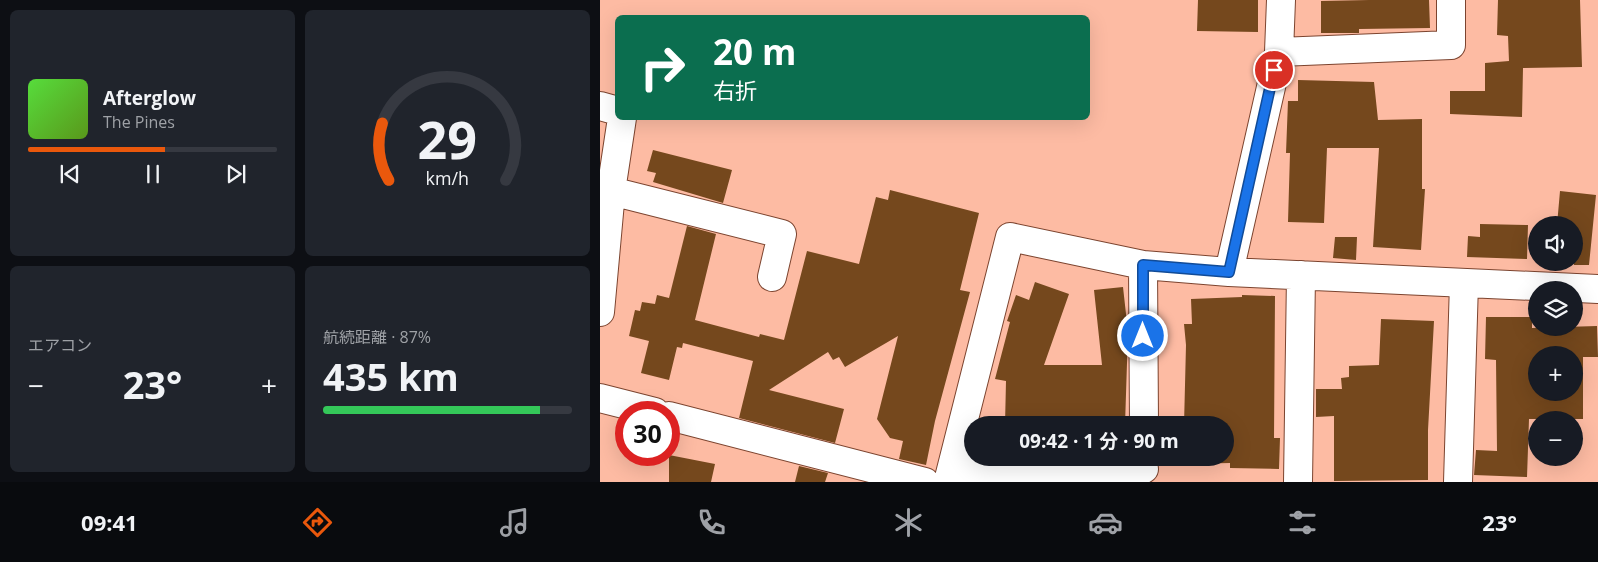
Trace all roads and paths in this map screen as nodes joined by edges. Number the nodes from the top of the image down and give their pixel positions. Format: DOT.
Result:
graph roads {
  1 [pos="1281,0"];
  2 [pos="1451,0"];
  3 [pos="1279,52"];
  4 [pos="600,106"];
  5 [pos="615,109"];
  6 [pos="622,120"];
  7 [pos="611,190"];
  8 [pos="602,256"];
  9 [pos="1143,265"];
  10 [pos="1229,272"];
  11 [pos="1301,275"];
  12 [pos="772,277"];
  13 [pos="1464,283"];
  14 [pos="1598,289"];
  15 [pos="600,312"];
  16 [pos="600,398"];
  17 [pos="615,402"];
  18 [pos="1144,416"];
  19 [pos="680,419"];
  20 [pos="1144,470"];
  21 [pos="950,476"];
  22 [pos="925,482"];
  23 [pos="1298,482"];
  24 [pos="1458,482"];
  1 -- 3 [label="street"];
  2 -- 3 [label="street"];
  3 -- 10 [label="street"];
  4 -- 5 [label="street"];
  6 -- 7 [label="street"];
  7 -- 8 [label="street"];
  7 -- 12 [label="street"];
  8 -- 15 [label="street"];
  9 -- 10 [label="street"];
  9 -- 18 [label="street"];
  9 -- 21 [label="street"];
  10 -- 11 [label="street"];
  11 -- 13 [label="street"];
  11 -- 23 [label="street"];
  13 -- 14 [label="street"];
  13 -- 24 [label="street"];
  16 -- 17 [label="street"];
  19 -- 22 [label="street"];
  20 -- 21 [label="street"];
}
